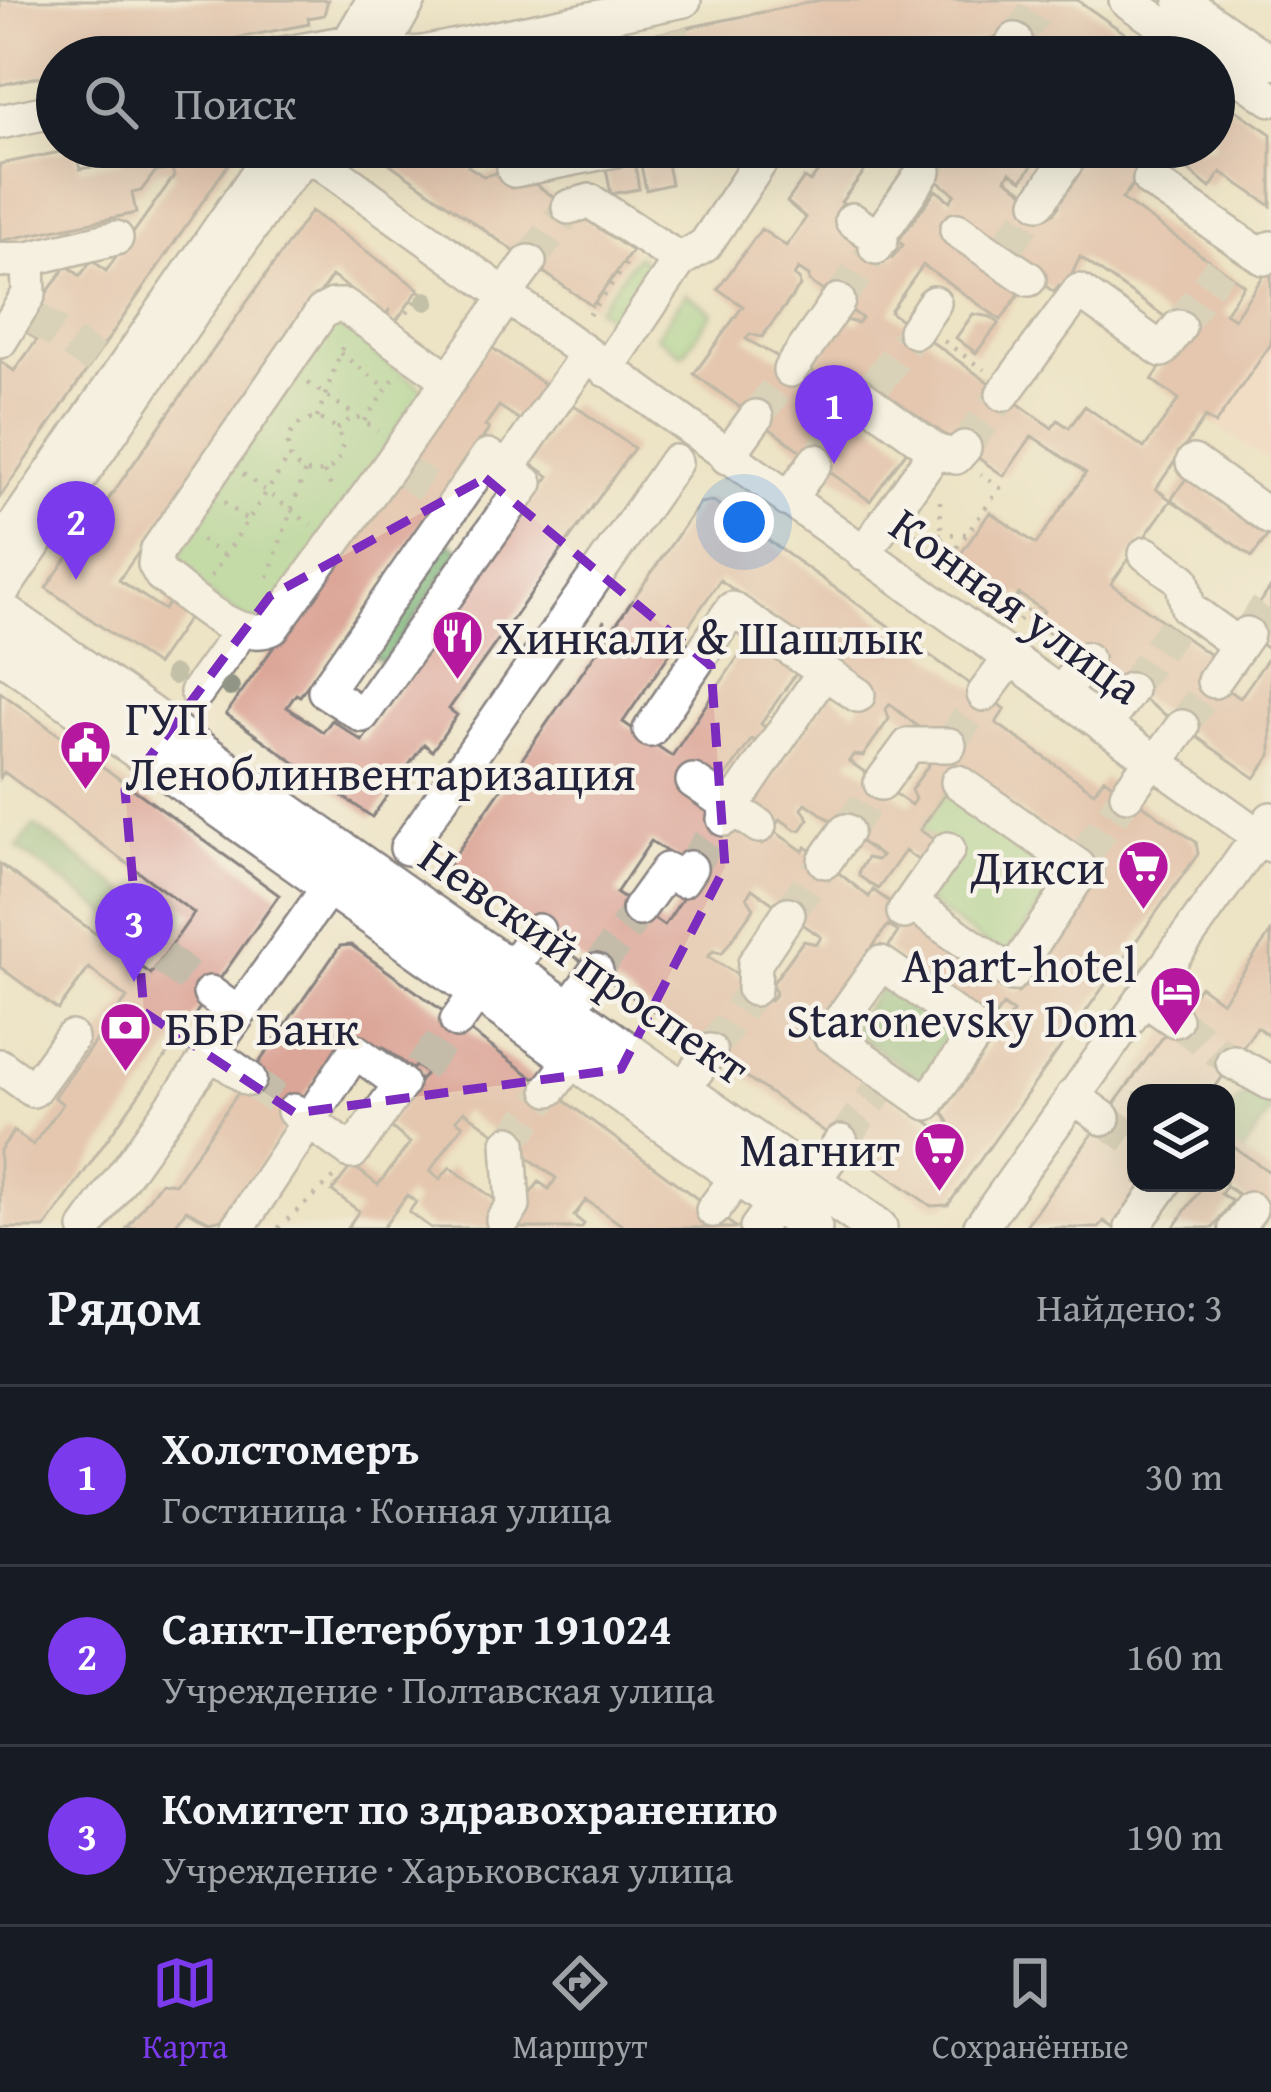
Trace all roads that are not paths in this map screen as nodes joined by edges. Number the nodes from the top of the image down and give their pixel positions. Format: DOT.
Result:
graph roads {
  1 [pos="374,0"];
  2 [pos="410,0"];
  3 [pos="543,0"];
  4 [pos="1126,0"];
  5 [pos="672,8"];
  6 [pos="590,17"];
  7 [pos="1166,26"];
  8 [pos="365,36"];
  9 [pos="377,36"];
  10 [pos="502,36"];
  11 [pos="1196,36"];
  12 [pos="1235,49"];
  13 [pos="1271,61"];
  14 [pos="1235,74"];
  15 [pos="1271,99"];
  16 [pos="36,114"];
  17 [pos="0,122"];
  18 [pos="290,168"];
  19 [pos="327,168"];
  20 [pos="524,168"];
  21 [pos="756,168"];
  22 [pos="1062,168"];
  23 [pos="514,170"];
  24 [pos="924,171"];
  25 [pos="1150,179"];
  26 [pos="1039,202"];
  27 [pos="569,208"];
  28 [pos="852,220"];
  29 [pos="957,230"];
  30 [pos="116,238"];
  31 [pos="1243,252"];
  32 [pos="14,259"];
  33 [pos="680,260"];
  34 [pos="529,262"];
  35 [pos="1029,278"];
  36 [pos="505,297"];
  37 [pos="838,301"];
  38 [pos="1179,327"];
  39 [pos="0,341"];
  40 [pos="596,363"];
  41 [pos="790,370"];
  42 [pos="117,375"];
  43 [pos="450,380"];
  44 [pos="1006,391"];
  45 [pos="860,395"];
  46 [pos="756,417"];
  47 [pos="727,457"];
  48 [pos="816,461"];
  49 [pos="675,462"];
  50 [pos="1193,462"];
  51 [pos="507,469"];
  52 [pos="788,500"];
  53 [pos="446,508"];
  54 [pos="1271,518"];
  55 [pos="0,547"];
  56 [pos="480,548"];
  57 [pos="863,554"];
  58 [pos="1146,554"];
  59 [pos="0,594"];
  60 [pos="0,611"];
  61 [pos="245,632"];
  62 [pos="0,651"];
  63 [pos="1010,658"];
  64 [pos="1086,659"];
  65 [pos="824,672"];
  66 [pos="1214,681"];
  67 [pos="1130,690"];
  68 [pos="197,692"];
  69 [pos="984,694"];
  70 [pos="858,695"];
  71 [pos="1061,695"];
  72 [pos="1104,725"];
  73 [pos="1181,727"];
  74 [pos="650,730"];
  75 [pos="949,745"];
  76 [pos="1154,761"];
  77 [pos="694,781"];
  78 [pos="958,782"];
  79 [pos="881,783"];
  80 [pos="1127,794"];
  81 [pos="847,831"];
  82 [pos="1267,833"];
  83 [pos="406,848"];
  84 [pos="948,849"];
  85 [pos="825,861"];
  86 [pos="691,868"];
  87 [pos="331,884"];
  88 [pos="639,909"];
  89 [pos="788,914"];
  90 [pos="903,914"];
  91 [pos="538,931"];
  92 [pos="881,963"];
  93 [pos="596,971"];
  94 [pos="754,989"];
  95 [pos="210,993"];
  96 [pos="482,993"];
  97 [pos="1143,998"];
  98 [pos="568,1010"];
  99 [pos="238,1014"];
  100 [pos="1174,1020"];
  101 [pos="71,1038"];
  102 [pos="710,1051"];
  103 [pos="211,1052"];
  104 [pos="574,1057"];
  105 [pos="0,1066"];
  106 [pos="249,1079"];
  107 [pos="550,1089"];
  108 [pos="682,1091"];
  109 [pos="1073,1096"];
  110 [pos="300,1116"];
  111 [pos="1103,1118"];
  112 [pos="841,1142"];
  113 [pos="509,1143"];
  114 [pos="739,1175"];
  115 [pos="812,1182"];
  116 [pos="1158,1192"];
  117 [pos="712,1210"];
  118 [pos="766,1215"];
  119 [pos="503,1220"];
  120 [pos="86,1228"];
  121 [pos="238,1228"];
  122 [pos="812,1228"];
  123 [pos="877,1228"];
  124 [pos="980,1228"];
  125 [pos="1132,1228"];
  1 -- 8 [label="street"];
  2 -- 9 [label="street"];
  3 -- 6 [label="street"];
  4 -- 7 [label="street"];
  5 -- 6 [label="street"];
  6 -- 10 [label="street"];
  7 -- 11 [label="street"];
  12 -- 13 [label="street"];
  14 -- 15 [label="street"];
  16 -- 17 [label="street"];
  18 -- 42 [label="street"];
  19 -- 36 [label="street, Конная улица"];
  20 -- 23 [label="street"];
  21 -- 33 [label="street"];
  22 -- 26 [label="street"];
  24 -- 28 [label="street"];
  25 -- 31 [label="street"];
  27 -- 33 [label="street"];
  29 -- 35 [label="street"];
  30 -- 32 [label="street"];
  32 -- 39 [label="street"];
  33 -- 40 [label="street"];
  34 -- 36 [label="street"];
  36 -- 40 [label="street, Конная улица"];
  36 -- 43 [label="street"];
  37 -- 41 [label="street"];
  38 -- 44 [label="street"];
  40 -- 47 [label="street, Конная улица"];
  40 -- 51 [label="street"];
  42 -- 55 [label="street"];
  42 -- 59 [label="street"];
  43 -- 61 [label="street"];
  43 -- 61 [label="street"];
  45 -- 57 [label="street"];
  46 -- 47 [label="street"];
  47 -- 52 [label="street, Конная улица"];
  48 -- 52 [label="street"];
  49 -- 83 [label="street"];
  50 -- 54 [label="street"];
  51 -- 53 [label="street"];
  51 -- 56 [label="street"];
  52 -- 57 [label="street, Конная улица"];
  53 -- 56 [label="street"];
  53 -- 56 [label="street"];
  57 -- 63 [label="street, Конная улица"];
  58 -- 66 [label="street"];
  60 -- 96 [label="main road, Невский проспект"];
  61 -- 68 [label="street"];
  62 -- 87 [label="main road, Невский проспект"];
  63 -- 69 [label="street"];
  63 -- 71 [label="street, Конная улица"];
  64 -- 71 [label="street"];
  65 -- 70 [label="street"];
  65 -- 74 [label="street"];
  65 -- 77 [label="street"];
  67 -- 72 [label="street"];
  71 -- 72 [label="street, Конная улица"];
  72 -- 76 [label="street, Конная улица"];
  73 -- 76 [label="street"];
  75 -- 79 [label="street"];
  76 -- 80 [label="street"];
  76 -- 82 [label="street, Конная улица"];
  78 -- 90 [label="street"];
  81 -- 85 [label="street"];
  82 -- 97 [label="street"];
  84 -- 90 [label="street"];
  86 -- 88 [label="street"];
  87 -- 96 [label="main road, Невский проспект"];
  87 -- 99 [label="street"];
  89 -- 94 [label="street"];
  90 -- 92 [label="street"];
  91 -- 96 [label="street"];
  92 -- 92 [label="street"];
  93 -- 98 [label="street"];
  95 -- 99 [label="street"];
  96 -- 98 [label="main road, Невский проспект"];
  96 -- 104 [label="main road, Невский проспект"];
  97 -- 100 [label="street"];
  97 -- 109 [label="street"];
  98 -- 108 [label="main road, Невский проспект"];
  99 -- 103 [label="street"];
  101 -- 105 [label="street"];
  102 -- 108 [label="street"];
  103 -- 106 [label="street"];
  103 -- 120 [label="street"];
  104 -- 107 [label="street"];
  104 -- 114 [label="main road, Невский проспект"];
  108 -- 115 [label="main road, Невский проспект"];
  109 -- 111 [label="street"];
  109 -- 124 [label="street"];
  110 -- 110 [label="street"];
  110 -- 121 [label="street"];
  112 -- 115 [label="street"];
  113 -- 119 [label="street"];
  114 -- 117 [label="street"];
  114 -- 118 [label="main road, Невский проспект"];
  115 -- 123 [label="main road, Невский проспект"];
  116 -- 125 [label="street"];
  118 -- 122 [label="main road, Невский проспект"];
}
